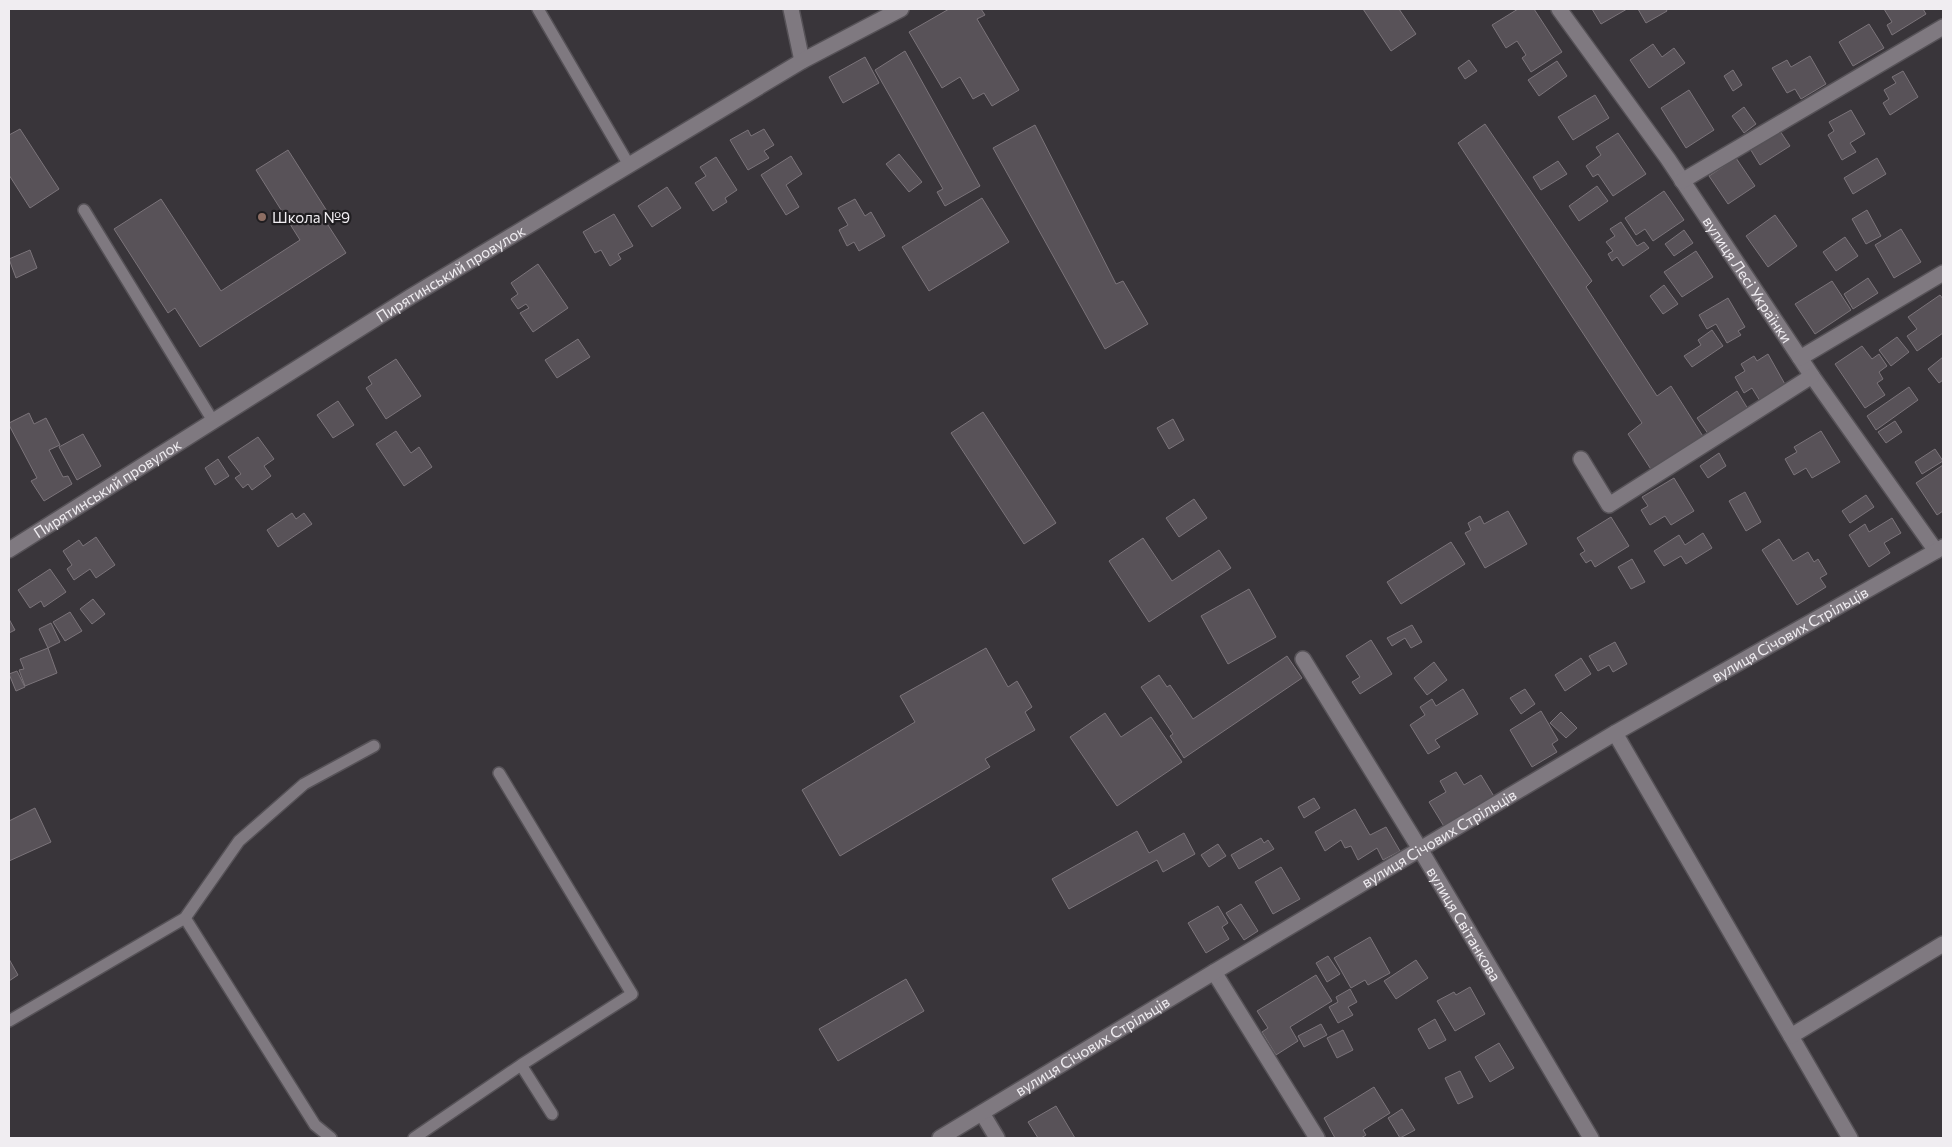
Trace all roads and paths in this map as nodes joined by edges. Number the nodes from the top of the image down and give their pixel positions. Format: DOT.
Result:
graph roads {
  1 [pos="538,9"];
  2 [pos="791,9"];
  3 [pos="901,9"];
  4 [pos="1559,9"];
  5 [pos="1943,27"];
  6 [pos="802,61"];
  7 [pos="629,165"];
  8 [pos="1682,181"];
  9 [pos="84,210"];
  10 [pos="1943,273"];
  11 [pos="1800,358"];
  12 [pos="1812,376"];
  13 [pos="213,421"];
  14 [pos="1581,460"];
  15 [pos="1940,549"];
  16 [pos="9,550"];
  17 [pos="1303,659"];
  18 [pos="1615,733"];
  19 [pos="374,746"];
  20 [pos="499,773"];
  21 [pos="1420,849"];
  22 [pos="185,918"];
  23 [pos="1943,944"];
  24 [pos="1214,972"];
  25 [pos="9,1021"];
  26 [pos="1791,1036"];
  27 [pos="521,1065"];
  28 [pos="982,1113"];
  29 [pos="552,1114"];
  30 [pos="331,1138"];
  31 [pos="414,1138"];
  32 [pos="940,1138"];
  33 [pos="997,1138"];
  34 [pos="1317,1138"];
  35 [pos="1591,1138"];
  36 [pos="1850,1138"];
  1 -- 7 [label="lane"];
  2 -- 6 [label="street"];
  3 -- 6 [label="street, Пирятинський провулок"];
  4 -- 8 [label="street, вулиця Лесі Українки"];
  5 -- 8 [label="street"];
  6 -- 7 [label="street, Пирятинський провулок"];
  7 -- 13 [label="street, Пирятинський провулок"];
  8 -- 11 [label="street, вулиця Лесі Українки"];
  9 -- 13 [label="lane"];
  10 -- 11 [label="street"];
  11 -- 12 [label="street, вулиця Лесі Українки"];
  12 -- 14 [label="street"];
  12 -- 15 [label="street, вулиця Лесі Українки"];
  13 -- 16 [label="street, Пирятинський провулок"];
  15 -- 18 [label="street, вулиця Січових Стрільців"];
  17 -- 21 [label="street, вулиця Світанкова"];
  18 -- 21 [label="street, вулиця Січових Стрільців"];
  18 -- 26 [label="street"];
  19 -- 22 [label="lane"];
  20 -- 27 [label="lane"];
  21 -- 24 [label="street, вулиця Січових Стрільців"];
  21 -- 35 [label="street, вулиця Світанкова"];
  22 -- 25 [label="lane"];
  22 -- 30 [label="lane"];
  23 -- 26 [label="street"];
  24 -- 28 [label="street, вулиця Січових Стрільців"];
  24 -- 34 [label="street"];
  26 -- 36 [label="street"];
  27 -- 29 [label="lane"];
  27 -- 31 [label="lane"];
  28 -- 32 [label="street, вулиця Січових Стрільців"];
  28 -- 33 [label="street"];
}
